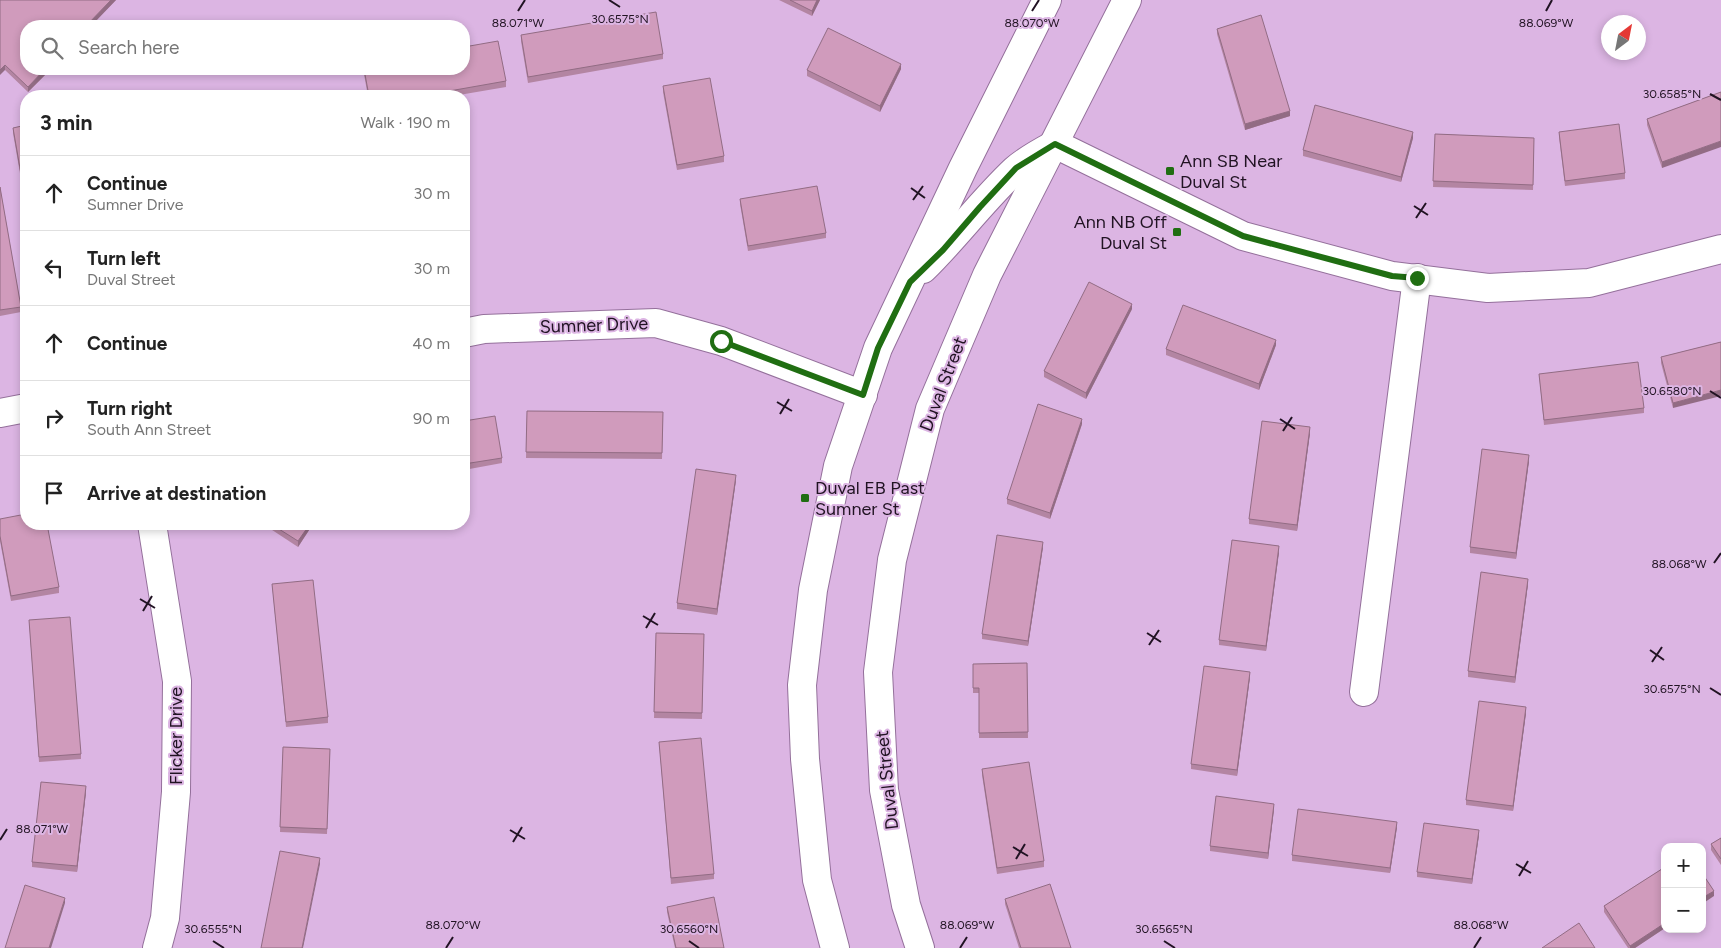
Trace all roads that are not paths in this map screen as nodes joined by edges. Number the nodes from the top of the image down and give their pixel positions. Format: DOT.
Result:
graph roads {
  1 [pos="1047,0"];
  2 [pos="1127,0"];
  3 [pos="1055,144"];
  4 [pos="1721,248"];
  5 [pos="1417,278"];
  6 [pos="910,282"];
  7 [pos="470,331"];
  8 [pos="863,395"];
  9 [pos="20,409"];
  10 [pos="0,413"];
  11 [pos="153,530"];
  12 [pos="1364,692"];
  13 [pos="157,948"];
  14 [pos="836,948"];
  15 [pos="920,948"];
  1 -- 6 [label="street"];
  2 -- 3 [label="street, Duval Street"];
  3 -- 5 [label="street"];
  3 -- 6 [label="street"];
  3 -- 15 [label="street, Duval Street"];
  4 -- 5 [label="street"];
  5 -- 12 [label="street"];
  6 -- 8 [label="street"];
  7 -- 8 [label="street, Sumner Drive"];
  8 -- 14 [label="street"];
  9 -- 10 [label="street"];
  11 -- 13 [label="street, Flicker Drive"];
}
